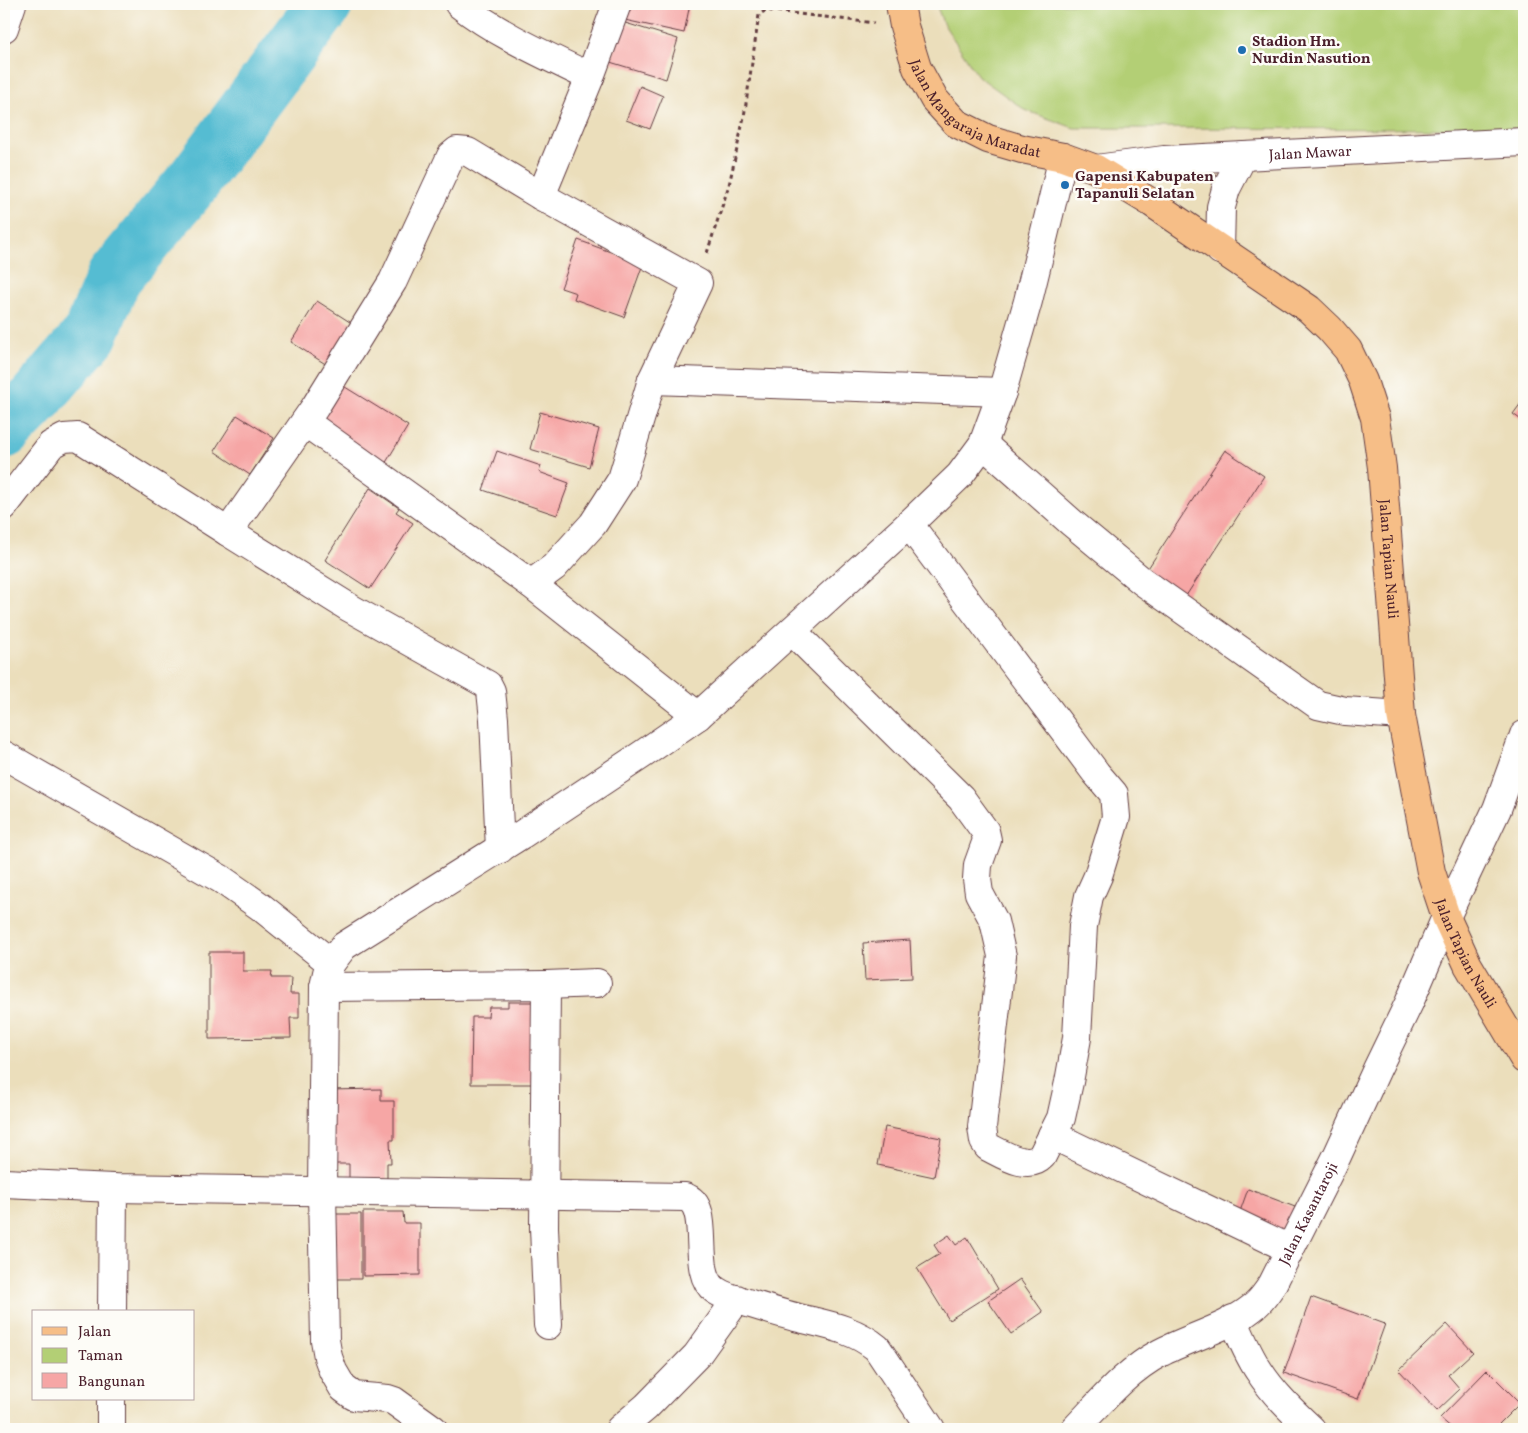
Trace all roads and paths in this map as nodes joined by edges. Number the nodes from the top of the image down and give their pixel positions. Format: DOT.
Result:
graph roads {
  1 [pos="12,4"];
  2 [pos="459,4"];
  3 [pos="617,4"];
  4 [pos="902,15"];
  5 [pos="4,28"];
  6 [pos="590,77"];
  7 [pos="1524,142"];
  8 [pos="1242,156"];
  9 [pos="1062,157"];
  10 [pos="1096,169"];
  11 [pos="541,196"];
  12 [pos="1220,250"];
  13 [pos="698,283"];
  14 [pos="652,380"];
  15 [pos="1002,392"];
  16 [pos="305,422"];
  17 [pos="983,444"];
  18 [pos="4,506"];
  19 [pos="909,524"];
  20 [pos="228,532"];
  21 [pos="531,584"];
  22 [pos="792,631"];
  23 [pos="1401,715"];
  24 [pos="698,716"];
  25 [pos="1524,735"];
  26 [pos="4,755"];
  27 [pos="500,849"];
  28 [pos="1446,917"];
  29 [pos="328,975"];
  30 [pos="597,983"];
  31 [pos="546,985"];
  32 [pos="1524,1059"];
  33 [pos="1052,1135"];
  34 [pos="4,1183"];
  35 [pos="112,1188"];
  36 [pos="322,1192"];
  37 [pos="544,1194"];
  38 [pos="1290,1249"];
  39 [pos="737,1299"];
  40 [pos="112,1310"];
  41 [pos="1233,1319"];
  42 [pos="548,1325"];
  43 [pos="111,1400"];
  44 [pos="111,1429"];
  45 [pos="433,1429"];
  46 [pos="620,1429"];
  47 [pos="931,1429"];
  48 [pos="1075,1429"];
  49 [pos="1311,1429"];
  1 -- 5 [label="street"];
  2 -- 6 [label="street"];
  3 -- 6 [label="street"];
  4 -- 9 [label="main road, Jalan Mangaraja Maradat"];
  4 -- 13 [label="path"];
  6 -- 11 [label="street"];
  7 -- 8 [label="street, Jalan Mawar"];
  8 -- 10 [label="street, Jalan Mawar"];
  8 -- 12 [label="street"];
  9 -- 10 [label="main road, Jalan Mangaraja Maradat"];
  9 -- 15 [label="street"];
  10 -- 12 [label="main road, Jalan Tapian Nauli"];
  11 -- 13 [label="street"];
  11 -- 16 [label="street"];
  12 -- 23 [label="main road, Jalan Tapian Nauli"];
  13 -- 14 [label="street"];
  14 -- 15 [label="street"];
  14 -- 21 [label="street"];
  15 -- 17 [label="street"];
  16 -- 20 [label="street"];
  16 -- 21 [label="street"];
  17 -- 19 [label="street"];
  17 -- 23 [label="street"];
  18 -- 20 [label="street"];
  19 -- 22 [label="street"];
  19 -- 33 [label="street"];
  20 -- 27 [label="street"];
  21 -- 24 [label="street"];
  22 -- 24 [label="street"];
  22 -- 33 [label="street"];
  23 -- 28 [label="main road, Jalan Tapian Nauli"];
  24 -- 27 [label="street"];
  25 -- 28 [label="street, Jalan Kasantaroji"];
  26 -- 29 [label="street"];
  27 -- 29 [label="street"];
  28 -- 32 [label="main road, Jalan Tapian Nauli"];
  28 -- 38 [label="street, Jalan Kasantaroji"];
  29 -- 31 [label="street"];
  29 -- 36 [label="street"];
  30 -- 31 [label="street"];
  31 -- 37 [label="street"];
  33 -- 38 [label="street"];
  34 -- 35 [label="street"];
  35 -- 36 [label="street"];
  35 -- 40 [label="street"];
  36 -- 37 [label="street"];
  36 -- 45 [label="street"];
  37 -- 39 [label="street"];
  37 -- 42 [label="street"];
  38 -- 41 [label="street, Jalan Kasantaroji"];
  39 -- 46 [label="street"];
  39 -- 47 [label="street"];
  41 -- 48 [label="street, Jalan Kasantaroji"];
  41 -- 49 [label="street"];
  43 -- 44 [label="street"];
}
